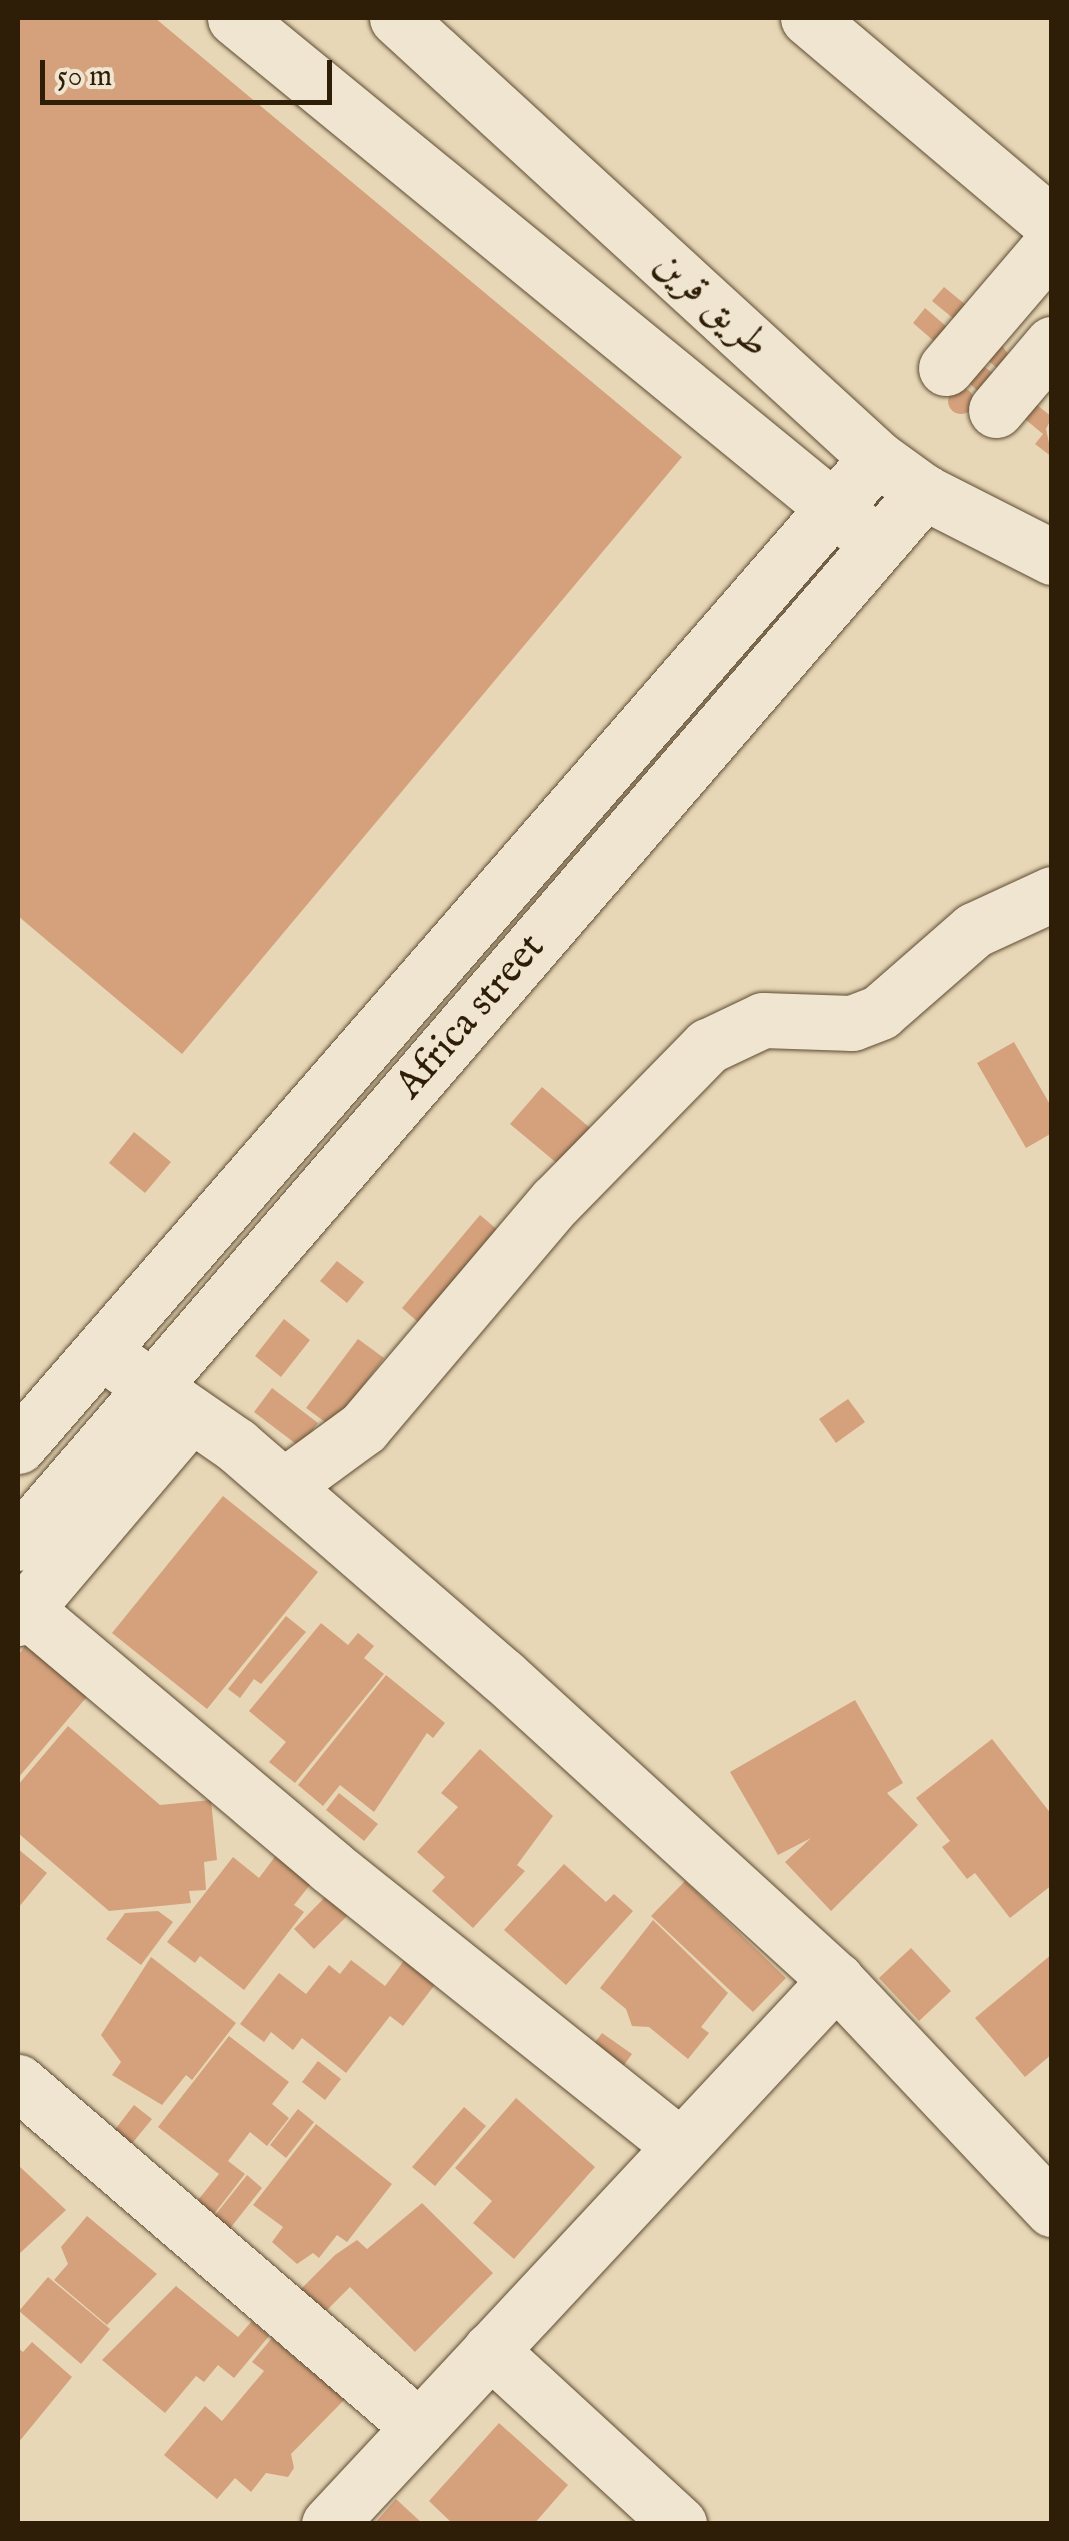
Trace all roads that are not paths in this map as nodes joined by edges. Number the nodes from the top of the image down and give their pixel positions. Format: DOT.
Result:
graph roads {
  1 [pos="235,18"];
  2 [pos="397,18"];
  3 [pos="808,18"];
  4 [pos="1052,224"];
  5 [pos="1052,244"];
  6 [pos="1052,344"];
  7 [pos="946,368"];
  8 [pos="996,410"];
  9 [pos="878,458"];
  10 [pos="924,492"];
  11 [pos="834,508"];
  12 [pos="879,544"];
  13 [pos="1052,557"];
  14 [pos="1052,894"];
  15 [pos="101,1349"];
  16 [pos="171,1402"];
  17 [pos="18,1446"];
  18 [pos="285,1486"];
  19 [pos="18,1543"];
  20 [pos="21,1613"];
  21 [pos="836,1980"];
  22 [pos="18,2082"];
  23 [pos="680,2146"];
  24 [pos="1052,2209"];
  25 [pos="490,2350"];
  26 [pos="419,2426"];
  27 [pos="328,2524"];
  28 [pos="679,2524"];
  1 -- 11 [label="street"];
  2 -- 9 [label="street, طريق قرين"];
  3 -- 4 [label="street"];
  5 -- 7 [label="street"];
  6 -- 8 [label="street"];
  9 -- 10 [label="street, طريق قرين"];
  9 -- 11 [label="street, Africa street"];
  10 -- 12 [label="street, Africa street"];
  10 -- 13 [label="street, طريق قرين"];
  11 -- 12 [label="street"];
  11 -- 15 [label="street, Africa street"];
  12 -- 16 [label="street, Africa street"];
  14 -- 18 [label="street"];
  15 -- 16 [label="street"];
  15 -- 17 [label="street, Africa street"];
  16 -- 18 [label="street"];
  16 -- 19 [label="street, Africa street"];
  16 -- 20 [label="street"];
  18 -- 21 [label="street"];
  20 -- 23 [label="street"];
  21 -- 23 [label="street"];
  21 -- 24 [label="street"];
  22 -- 26 [label="street"];
  23 -- 25 [label="street"];
  25 -- 26 [label="street"];
  25 -- 28 [label="street"];
  26 -- 27 [label="street"];
}
